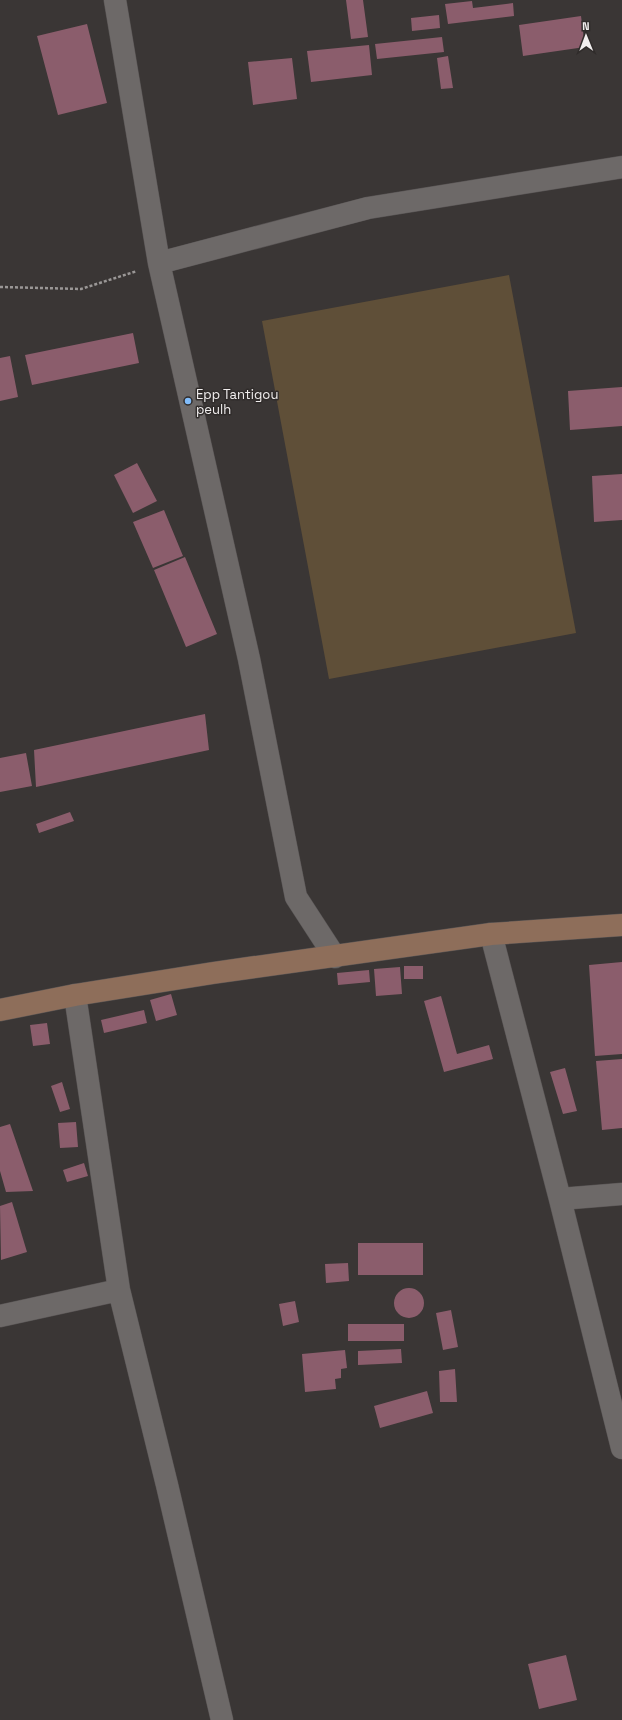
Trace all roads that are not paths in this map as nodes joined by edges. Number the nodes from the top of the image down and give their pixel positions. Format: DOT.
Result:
graph roads {
  1 [pos="114,0"];
  2 [pos="622,167"];
  3 [pos="159,263"];
  4 [pos="622,925"];
  5 [pos="491,934"];
  6 [pos="335,957"];
  7 [pos="74,995"];
  8 [pos="0,1010"];
  9 [pos="622,1194"];
  10 [pos="560,1200"];
  11 [pos="119,1290"];
  12 [pos="0,1316"];
  13 [pos="622,1448"];
  14 [pos="222,1720"];
  1 -- 3 [label="street"];
  2 -- 3 [label="street"];
  3 -- 6 [label="street"];
  4 -- 5 [label="main road"];
  5 -- 6 [label="main road"];
  5 -- 10 [label="street"];
  6 -- 7 [label="main road"];
  7 -- 8 [label="main road"];
  7 -- 11 [label="street"];
  9 -- 10 [label="street"];
  10 -- 13 [label="street"];
  11 -- 12 [label="street"];
  11 -- 14 [label="street"];
}
